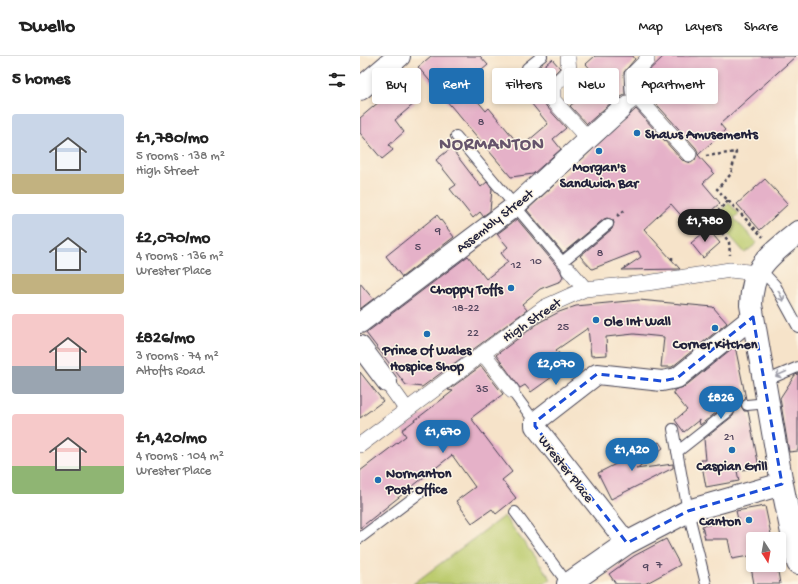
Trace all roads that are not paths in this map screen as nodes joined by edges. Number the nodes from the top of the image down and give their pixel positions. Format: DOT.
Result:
graph roads {
  1 [pos="399,56"];
  2 [pos="542,56"];
  3 [pos="647,56"];
  4 [pos="569,57"];
  5 [pos="527,68"];
  6 [pos="638,68"];
  7 [pos="360,89"];
  8 [pos="628,104"];
  9 [pos="643,104"];
  10 [pos="621,109"];
  11 [pos="456,136"];
  12 [pos="588,139"];
  13 [pos="689,154"];
  14 [pos="515,206"];
  15 [pos="608,224"];
  16 [pos="798,232"];
  17 [pos="566,266"];
  18 [pos="756,278"];
  19 [pos="585,289"];
  20 [pos="753,317"];
  21 [pos="360,323"];
  22 [pos="798,327"];
  23 [pos="360,346"];
  24 [pos="483,353"];
  25 [pos="798,367"];
  26 [pos="387,382"];
  27 [pos="765,382"];
  28 [pos="512,391"];
  29 [pos="768,403"];
  30 [pos="747,405"];
  31 [pos="407,410"];
  32 [pos="729,411"];
  33 [pos="535,422"];
  34 [pos="673,430"];
  35 [pos="360,444"];
  36 [pos="677,452"];
  37 [pos="782,484"];
  38 [pos="421,492"];
  39 [pos="688,511"];
  40 [pos="515,512"];
  41 [pos="360,538"];
  42 [pos="626,543"];
  43 [pos="798,563"];
  44 [pos="568,584"];
  45 [pos="706,584"];
  1 -- 7 [label="street"];
  2 -- 5 [label="lane"];
  3 -- 6 [label="street"];
  4 -- 12 [label="street"];
  8 -- 10 [label="street"];
  9 -- 13 [label="street"];
  10 -- 12 [label="street, Assembly Street"];
  11 -- 14 [label="lane"];
  12 -- 14 [label="street, Assembly Street"];
  14 -- 17 [label="lane"];
  14 -- 21 [label="street, Assembly Street"];
  15 -- 17 [label="lane"];
  16 -- 18 [label="street"];
  17 -- 19 [label="street"];
  18 -- 19 [label="street, High Street"];
  18 -- 20 [label="street"];
  18 -- 22 [label="lane, one-way"];
  19 -- 24 [label="street, High Street"];
  20 -- 27 [label="street"];
  20 -- 33 [label="street, Wrester Place"];
  23 -- 26 [label="street"];
  24 -- 28 [label="street"];
  24 -- 31 [label="street, High Street"];
  25 -- 27 [label="lane, one-way"];
  26 -- 31 [label="street"];
  27 -- 29 [label="street"];
  28 -- 33 [label="lane"];
  29 -- 30 [label="lane"];
  29 -- 37 [label="street"];
  31 -- 35 [label="street, High Street"];
  32 -- 36 [label="lane"];
  33 -- 42 [label="street, Wrester Place"];
  34 -- 36 [label="lane"];
  36 -- 39 [label="lane"];
  37 -- 39 [label="street"];
  37 -- 43 [label="street"];
  38 -- 41 [label="lane"];
  39 -- 42 [label="street"];
  39 -- 45 [label="lane"];
  40 -- 44 [label="lane"];
  42 -- 44 [label="street"];
}
